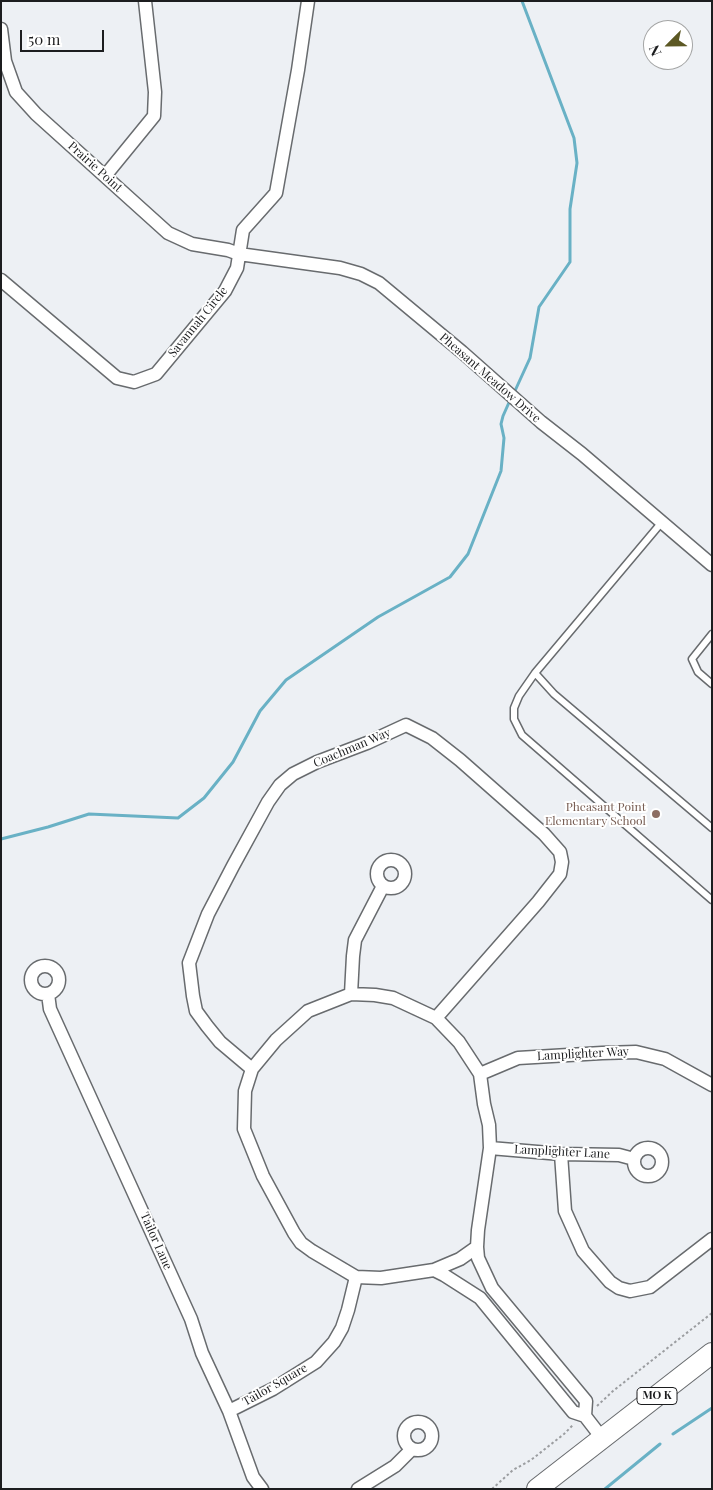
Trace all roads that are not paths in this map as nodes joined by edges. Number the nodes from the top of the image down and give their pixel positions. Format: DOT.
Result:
graph roads {
  1 [pos="145,1"];
  2 [pos="308,1"];
  3 [pos="1,29"];
  4 [pos="105,176"];
  5 [pos="239,254"];
  6 [pos="1,280"];
  7 [pos="662,522"];
  8 [pos="712,564"];
  9 [pos="712,634"];
  10 [pos="709,643"];
  11 [pos="535,673"];
  12 [pos="712,684"];
  13 [pos="712,828"];
  14 [pos="383,886"];
  15 [pos="712,900"];
  16 [pos="48,994"];
  17 [pos="351,994"];
  18 [pos="436,1018"];
  19 [pos="252,1069"];
  20 [pos="480,1074"];
  21 [pos="712,1085"];
  22 [pos="490,1148"];
  23 [pos="561,1154"];
  24 [pos="634,1159"];
  25 [pos="712,1239"];
  26 [pos="477,1247"];
  27 [pos="434,1270"];
  28 [pos="356,1277"];
  29 [pos="492,1288"];
  30 [pos="480,1298"];
  31 [pos="529,1333"];
  32 [pos="517,1343"];
  33 [pos="712,1353"];
  34 [pos="229,1411"];
  35 [pos="585,1416"];
  36 [pos="602,1438"];
  37 [pos="412,1449"];
  38 [pos="262,1489"];
  39 [pos="358,1489"];
  40 [pos="537,1489"];
  1 -- 4 [label="street"];
  2 -- 5 [label="street, Savannah Circle"];
  3 -- 4 [label="street, Prairie Point"];
  4 -- 5 [label="street, Prairie Point"];
  5 -- 6 [label="street, Savannah Circle"];
  5 -- 7 [label="street, Pheasant Meadow Drive"];
  7 -- 8 [label="street, Pheasant Meadow Drive"];
  7 -- 11 [label="lane"];
  9 -- 10 [label="lane"];
  10 -- 12 [label="lane"];
  11 -- 13 [label="lane"];
  11 -- 15 [label="lane"];
  14 -- 17 [label="street"];
  16 -- 34 [label="street, Tailor Lane"];
  17 -- 18 [label="street"];
  17 -- 19 [label="street"];
  18 -- 19 [label="street, Coachman Way"];
  18 -- 20 [label="street"];
  19 -- 28 [label="street"];
  20 -- 21 [label="street, Lamplighter Way"];
  20 -- 22 [label="street"];
  22 -- 23 [label="street, Lamplighter Lane"];
  22 -- 26 [label="street"];
  23 -- 24 [label="street, Lamplighter Lane"];
  23 -- 25 [label="street"];
  26 -- 27 [label="street"];
  26 -- 29 [label="street"];
  27 -- 28 [label="street"];
  27 -- 30 [label="street"];
  28 -- 34 [label="street, Tailor Square"];
  29 -- 30 [label="street"];
  29 -- 31 [label="street"];
  30 -- 32 [label="street"];
  31 -- 32 [label="street"];
  31 -- 35 [label="street"];
  32 -- 35 [label="street"];
  33 -- 36 [label="main road, MO K"];
  34 -- 38 [label="street, Tailor Lane"];
  35 -- 36 [label="street"];
  36 -- 40 [label="main road, MO K"];
  37 -- 39 [label="street"];
}
